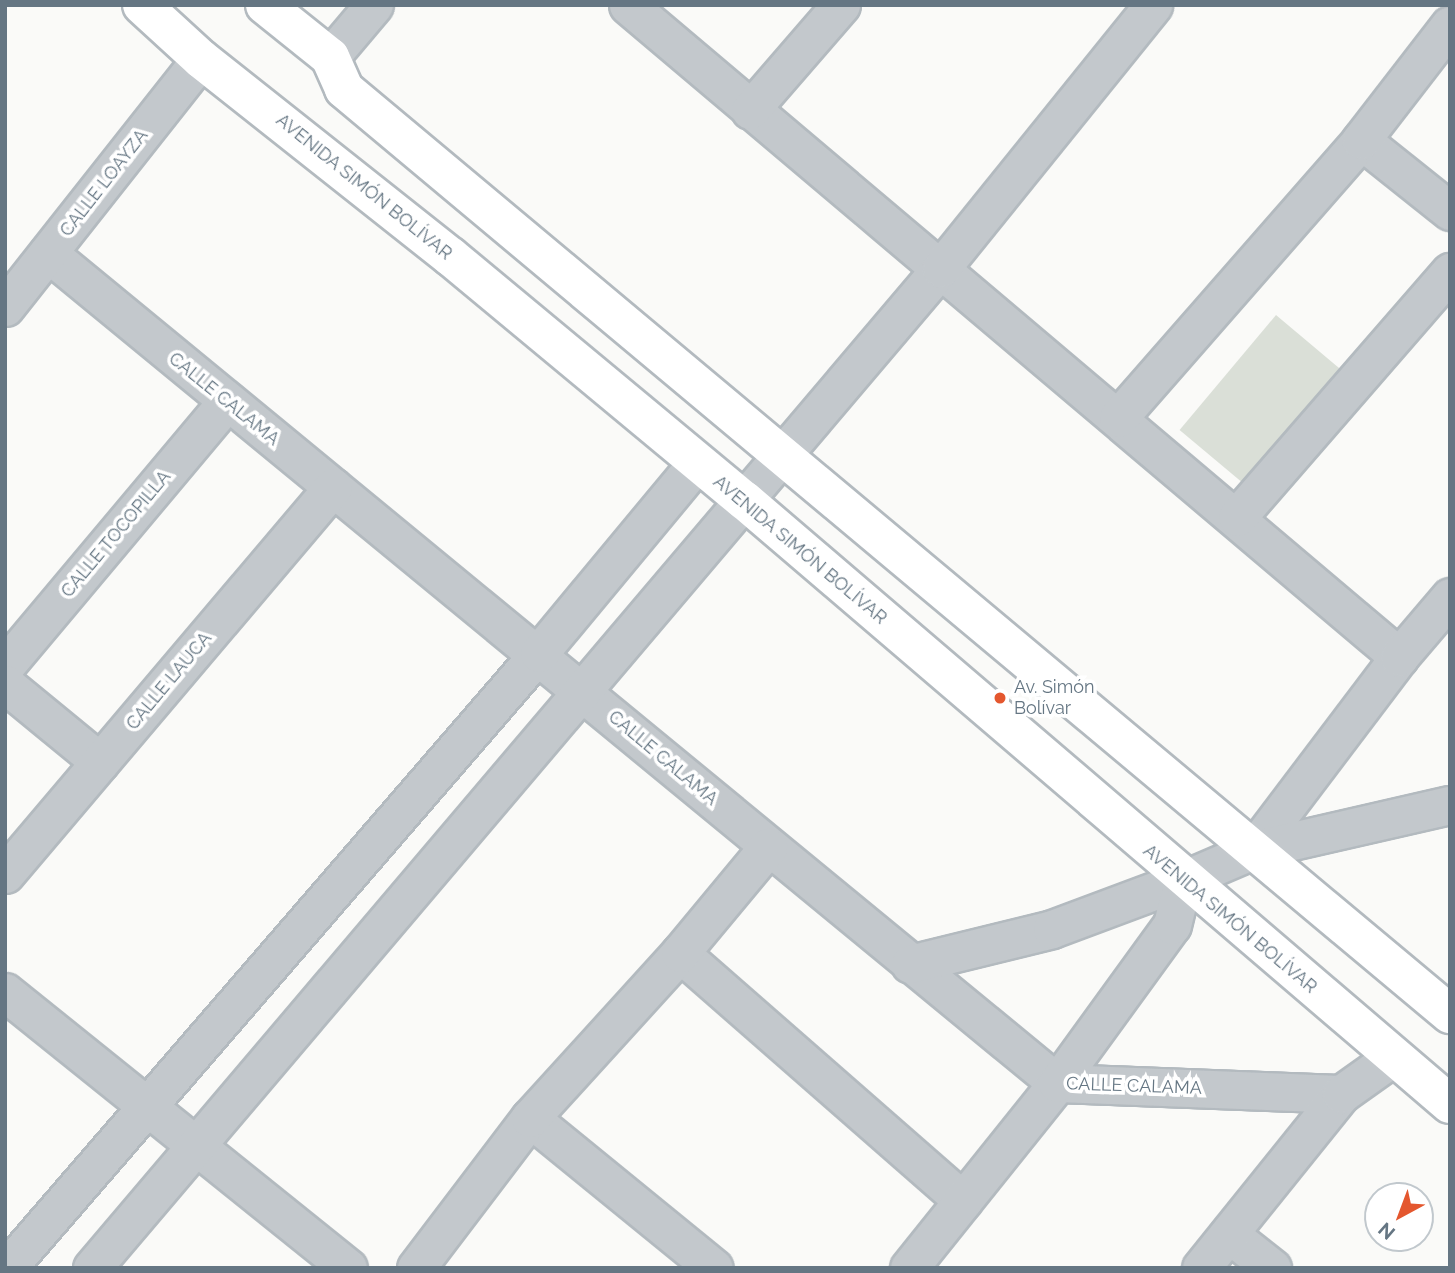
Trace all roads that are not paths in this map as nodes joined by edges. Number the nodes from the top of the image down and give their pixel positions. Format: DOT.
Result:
graph roads {
  1 [pos="142,5"];
  2 [pos="265,5"];
  3 [pos="374,5"];
  4 [pos="841,5"];
  5 [pos="1153,5"];
  6 [pos="631,6"];
  7 [pos="1450,25"];
  8 [pos="330,57"];
  9 [pos="201,59"];
  10 [pos="750,110"];
  11 [pos="1361,140"];
  12 [pos="1450,211"];
  13 [pos="48,253"];
  14 [pos="941,268"];
  15 [pos="1450,272"];
  16 [pos="5,307"];
  17 [pos="227,401"];
  18 [pos="1118,418"];
  19 [pos="780,452"];
  20 [pos="696,464"];
  21 [pos="333,487"];
  22 [pos="744,500"];
  23 [pos="1237,517"];
  24 [pos="1450,597"];
  25 [pos="539,653"];
  26 [pos="1399,657"];
  27 [pos="5,666"];
  28 [pos="5,684"];
  29 [pos="583,690"];
  30 [pos="100,762"];
  31 [pos="1450,806"];
  32 [pos="768,847"];
  33 [pos="1253,850"];
  34 [pos="5,874"];
  35 [pos="1183,880"];
  36 [pos="680,953"];
  37 [pos="910,964"];
  38 [pos="5,992"];
  39 [pos="1450,1014"];
  40 [pos="1392,1057"];
  41 [pos="1057,1083"];
  42 [pos="1341,1094"];
  43 [pos="147,1103"];
  44 [pos="1450,1104"];
  45 [pos="530,1118"];
  46 [pos="198,1145"];
  47 [pos="963,1201"];
  48 [pos="1229,1234"];
  49 [pos="8,1268"];
  50 [pos="92,1268"];
  51 [pos="348,1268"];
  52 [pos="416,1268"];
  53 [pos="714,1268"];
  54 [pos="909,1268"];
  55 [pos="1201,1268"];
  56 [pos="1272,1268"];
  1 -- 9 [label="street, AVENIDA SIMÓN BOLÍVAR"];
  2 -- 8 [label="street"];
  3 -- 8 [label="street"];
  4 -- 10 [label="street"];
  5 -- 14 [label="street"];
  6 -- 10 [label="street"];
  7 -- 11 [label="street"];
  8 -- 19 [label="street"];
  9 -- 13 [label="street, CALLE LOAYZA"];
  9 -- 20 [label="street, AVENIDA SIMÓN BOLÍVAR"];
  10 -- 14 [label="street"];
  11 -- 12 [label="street"];
  11 -- 18 [label="street"];
  13 -- 16 [label="street, CALLE LOAYZA"];
  13 -- 17 [label="street, CALLE CALAMA"];
  14 -- 18 [label="street"];
  14 -- 19 [label="street"];
  15 -- 23 [label="street"];
  17 -- 21 [label="street, CALLE CALAMA"];
  17 -- 27 [label="street, CALLE TOCOPILLA"];
  18 -- 23 [label="street"];
  19 -- 22 [label="street"];
  19 -- 33 [label="street"];
  20 -- 22 [label="street, AVENIDA SIMÓN BOLÍVAR"];
  20 -- 25 [label="street"];
  21 -- 25 [label="street, CALLE CALAMA"];
  21 -- 30 [label="street, CALLE LAUCA"];
  22 -- 29 [label="street"];
  22 -- 35 [label="street, AVENIDA SIMÓN BOLÍVAR"];
  23 -- 26 [label="street"];
  24 -- 26 [label="street"];
  25 -- 29 [label="street, CALLE CALAMA"];
  25 -- 43 [label="street"];
  26 -- 33 [label="street"];
  28 -- 30 [label="street"];
  29 -- 32 [label="street, CALLE CALAMA"];
  29 -- 46 [label="street"];
  30 -- 34 [label="street, CALLE LAUCA"];
  31 -- 33 [label="street"];
  32 -- 36 [label="street"];
  32 -- 37 [label="street, CALLE CALAMA"];
  33 -- 35 [label="street"];
  33 -- 39 [label="street"];
  35 -- 37 [label="street"];
  35 -- 40 [label="street, AVENIDA SIMÓN BOLÍVAR"];
  35 -- 41 [label="street"];
  36 -- 45 [label="street"];
  36 -- 47 [label="street"];
  37 -- 41 [label="street, CALLE CALAMA"];
  38 -- 43 [label="street"];
  40 -- 42 [label="street"];
  40 -- 44 [label="street, AVENIDA SIMÓN BOLÍVAR"];
  41 -- 42 [label="street, CALLE CALAMA"];
  41 -- 47 [label="street"];
  42 -- 48 [label="street"];
  43 -- 46 [label="street"];
  43 -- 49 [label="street"];
  45 -- 52 [label="street"];
  45 -- 53 [label="street"];
  46 -- 50 [label="street"];
  46 -- 51 [label="street"];
  47 -- 54 [label="street"];
  48 -- 55 [label="street"];
  48 -- 56 [label="street"];
}
